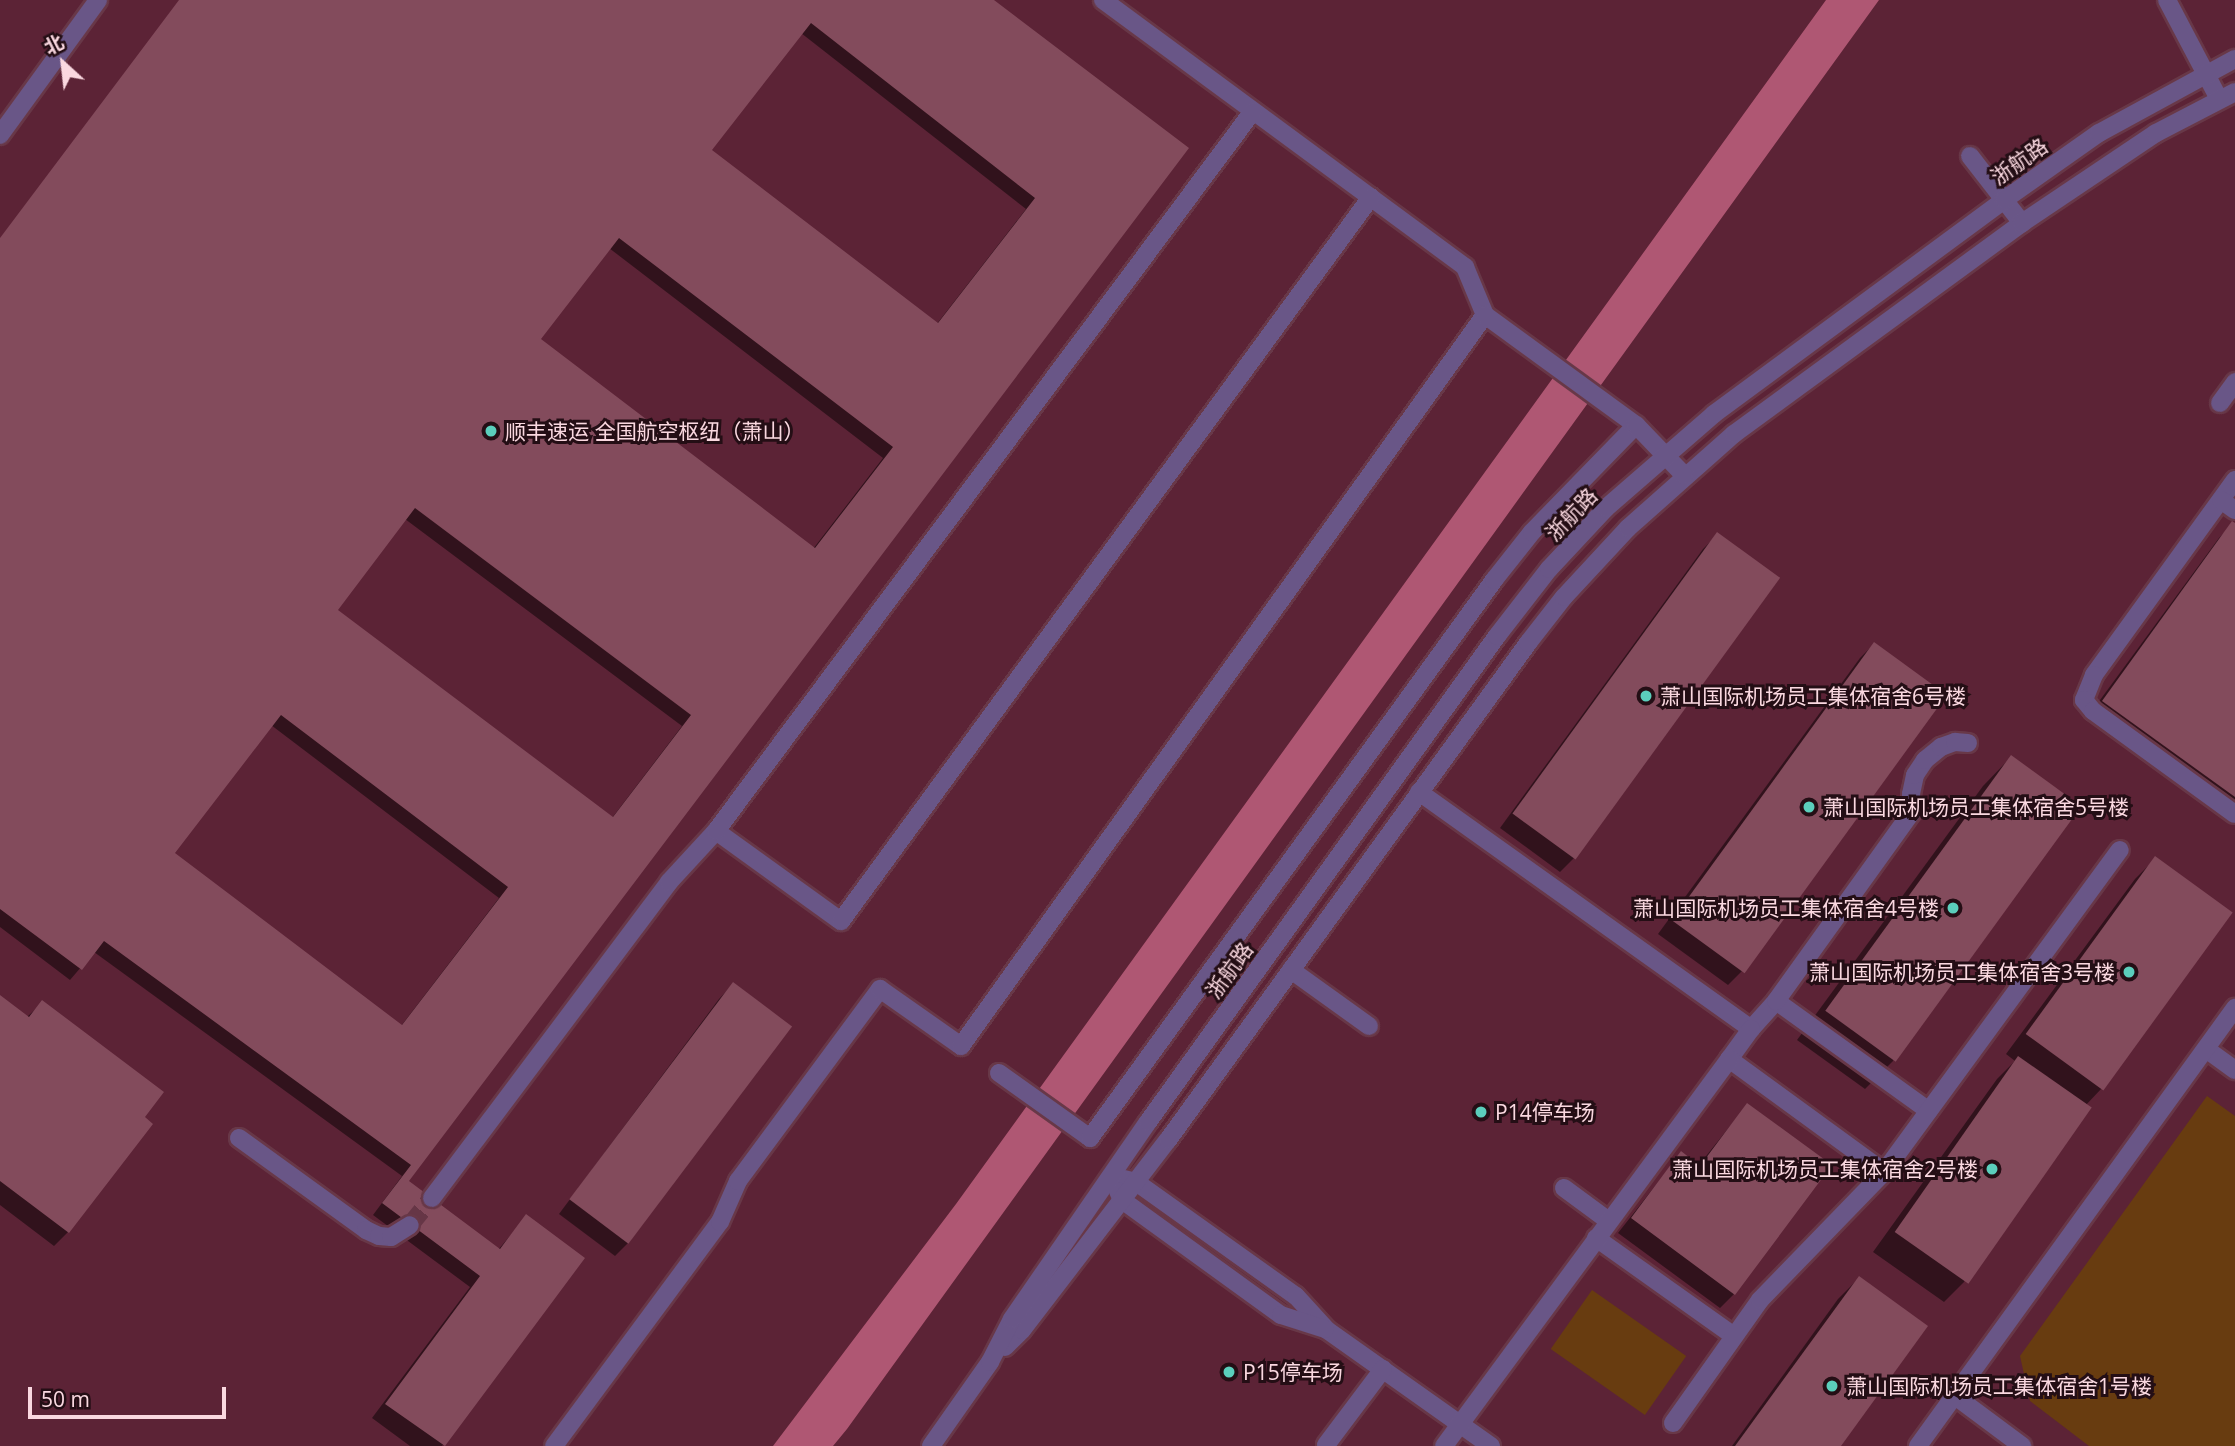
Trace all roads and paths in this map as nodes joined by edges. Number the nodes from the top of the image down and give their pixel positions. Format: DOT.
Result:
graph roads {
  1 [pos="98,0"];
  2 [pos="1102,0"];
  3 [pos="2166,0"];
  4 [pos="2235,59"];
  5 [pos="2206,73"];
  6 [pos="2227,95"];
  7 [pos="1253,111"];
  8 [pos="6,115"];
  9 [pos="0,135"];
  10 [pos="1969,156"];
  11 [pos="1371,197"];
  12 [pos="2004,200"];
  13 [pos="2022,223"];
  14 [pos="1485,315"];
  15 [pos="2235,382"];
  16 [pos="2220,403"];
  17 [pos="1636,425"];
  18 [pos="1665,454"];
  19 [pos="1684,475"];
  20 [pos="2235,480"];
  21 [pos="2228,505"];
  22 [pos="1968,743"];
  23 [pos="1419,792"];
  24 [pos="2235,814"];
  25 [pos="716,831"];
  26 [pos="2120,850"];
  27 [pos="1291,970"];
  28 [pos="1776,1001"];
  29 [pos="2235,1008"];
  30 [pos="1369,1026"];
  31 [pos="1751,1029"];
  32 [pos="2206,1049"];
  33 [pos="1729,1059"];
  34 [pos="2235,1070"];
  35 [pos="999,1073"];
  36 [pos="1928,1111"];
  37 [pos="239,1138"];
  38 [pos="1884,1172"];
  39 [pos="1111,1175"];
  40 [pos="1136,1182"];
  41 [pos="1564,1188"];
  42 [pos="432,1198"];
  43 [pos="1122,1199"];
  44 [pos="1609,1220"];
  45 [pos="410,1225"];
  46 [pos="1596,1238"];
  47 [pos="1327,1330"];
  48 [pos="1734,1336"];
  49 [pos="990,1362"];
  50 [pos="1382,1369"];
  51 [pos="1955,1396"];
  52 [pos="1674,1423"];
  53 [pos="1460,1424"];
  54 [pos="1326,1445"];
  55 [pos="554,1446"];
  56 [pos="931,1446"];
  57 [pos="1444,1446"];
  58 [pos="1491,1446"];
  59 [pos="1918,1446"];
  60 [pos="2022,1446"];
  1 -- 8 [label="street"];
  2 -- 7 [label="street"];
  3 -- 5 [label="street"];
  4 -- 5 [label="street, 浙航路"];
  5 -- 6 [label="street"];
  5 -- 12 [label="street, 浙航路"];
  6 -- 13 [label="street"];
  7 -- 11 [label="street"];
  7 -- 25 [label="street"];
  8 -- 9 [label="street"];
  10 -- 12 [label="street"];
  11 -- 14 [label="street"];
  11 -- 25 [label="street"];
  12 -- 13 [label="street"];
  12 -- 18 [label="street, 浙航路"];
  13 -- 19 [label="street"];
  14 -- 17 [label="street"];
  14 -- 55 [label="street"];
  15 -- 16 [label="street"];
  17 -- 18 [label="street"];
  17 -- 35 [label="street"];
  18 -- 19 [label="street"];
  18 -- 39 [label="street, 浙航路"];
  19 -- 23 [label="street"];
  20 -- 21 [label="street"];
  21 -- 24 [label="street"];
  22 -- 28 [label="street"];
  23 -- 27 [label="street"];
  23 -- 31 [label="street"];
  25 -- 42 [label="street"];
  26 -- 36 [label="street"];
  27 -- 30 [label="street"];
  27 -- 40 [label="street"];
  28 -- 31 [label="street"];
  28 -- 36 [label="street"];
  29 -- 32 [label="street"];
  31 -- 33 [label="street"];
  32 -- 34 [label="street"];
  32 -- 51 [label="street"];
  33 -- 38 [label="street"];
  33 -- 44 [label="street"];
  36 -- 38 [label="street"];
  37 -- 45 [label="street"];
  38 -- 48 [label="street"];
  39 -- 40 [label="street"];
  39 -- 43 [label="street"];
  39 -- 49 [label="street, 浙航路"];
  40 -- 43 [label="street"];
  40 -- 47 [label="street"];
  41 -- 44 [label="street"];
  43 -- 47 [label="street"];
  43 -- 49 [label="street"];
  44 -- 46 [label="street"];
  46 -- 48 [label="street"];
  46 -- 53 [label="street"];
  47 -- 50 [label="street"];
  48 -- 52 [label="street"];
  49 -- 56 [label="street"];
  50 -- 53 [label="street"];
  50 -- 54 [label="street"];
  51 -- 59 [label="street"];
  51 -- 60 [label="street"];
  53 -- 57 [label="street"];
  53 -- 58 [label="street"];
}
